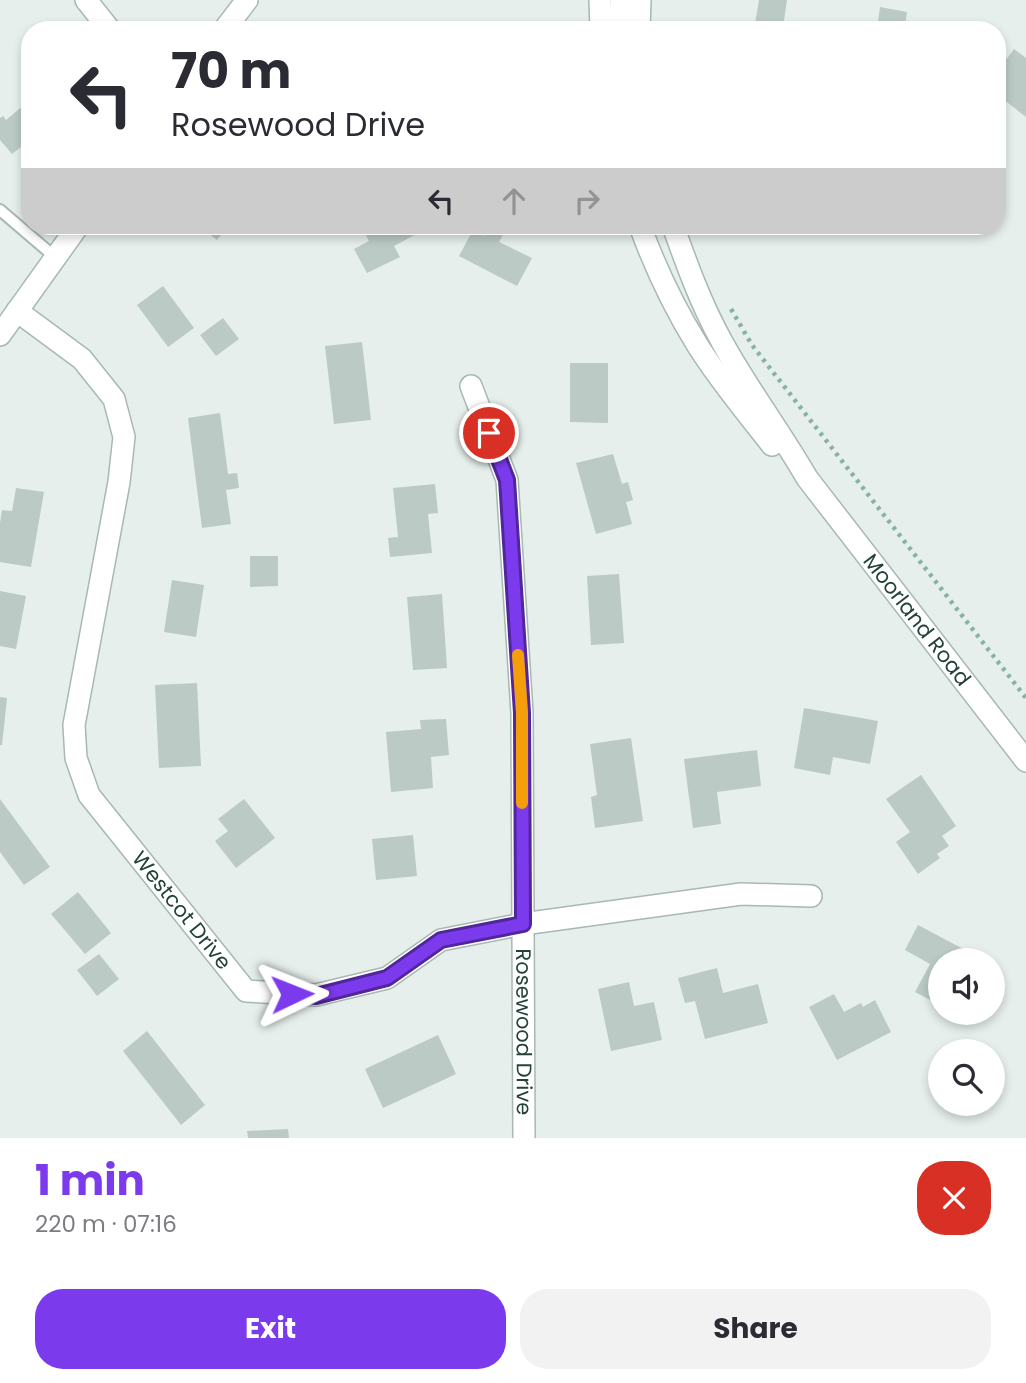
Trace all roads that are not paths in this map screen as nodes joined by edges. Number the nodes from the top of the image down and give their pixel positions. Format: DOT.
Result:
graph roads {
  1 [pos="86,0"];
  2 [pos="247,0"];
  3 [pos="600,0"];
  4 [pos="621,0"];
  5 [pos="640,0"];
  6 [pos="103,21"];
  7 [pos="231,21"];
  8 [pos="601,21"];
  9 [pos="620,21"];
  10 [pos="639,21"];
  11 [pos="0,210"];
  12 [pos="21,228"];
  13 [pos="29,235"];
  14 [pos="71,235"];
  15 [pos="643,235"];
  16 [pos="670,235"];
  17 [pos="676,235"];
  18 [pos="55,257"];
  19 [pos="699,294"];
  20 [pos="17,311"];
  21 [pos="0,335"];
  22 [pos="471,386"];
  23 [pos="807,478"];
  24 [pos="1026,761"];
  25 [pos="811,896"];
  26 [pos="523,924"];
  27 [pos="524,1138"];
  1 -- 6 [label="street"];
  2 -- 7 [label="street"];
  3 -- 8 [label="street"];
  4 -- 9 [label="street"];
  5 -- 10 [label="street"];
  11 -- 12 [label="lane"];
  13 -- 18 [label="lane"];
  14 -- 18 [label="street"];
  15 -- 23 [label="street, Moorland Road"];
  16 -- 19 [label="street"];
  17 -- 19 [label="street, Moorland Road"];
  18 -- 20 [label="street"];
  19 -- 23 [label="street, Moorland Road"];
  20 -- 21 [label="street"];
  20 -- 26 [label="street, Westcot Drive"];
  22 -- 26 [label="street, Rosewood Drive"];
  23 -- 24 [label="street, Moorland Road"];
  25 -- 26 [label="street, Westcot Drive"];
  26 -- 27 [label="street, Rosewood Drive"];
}
